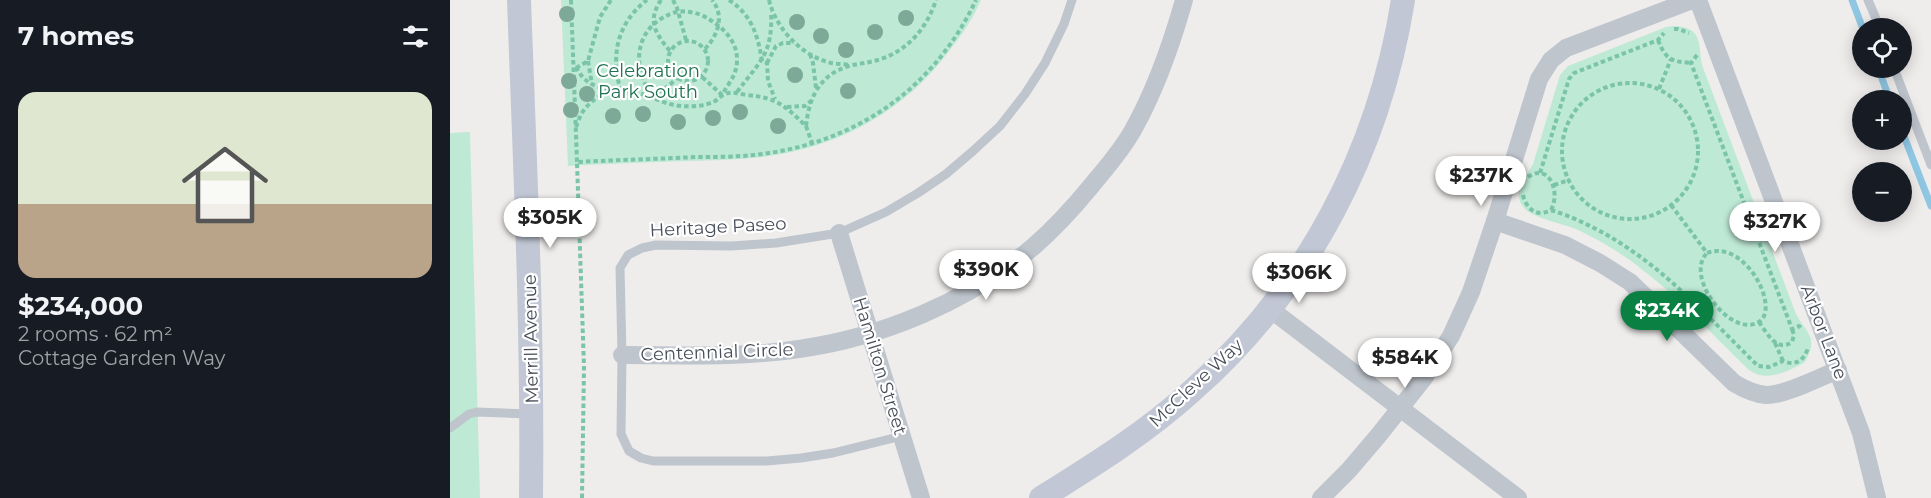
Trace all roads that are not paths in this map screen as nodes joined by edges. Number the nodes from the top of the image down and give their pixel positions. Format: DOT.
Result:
graph roads {
  1 [pos="519,0"];
  2 [pos="1072,0"];
  3 [pos="1184,0"];
  4 [pos="1403,0"];
  5 [pos="1692,0"];
  6 [pos="1698,0"];
  7 [pos="1868,0"];
  8 [pos="1876,18"];
  9 [pos="1898,78"];
  10 [pos="1931,165"];
  11 [pos="1495,221"];
  12 [pos="839,233"];
  13 [pos="1270,309"];
  14 [pos="870,334"];
  15 [pos="622,355"];
  16 [pos="1838,370"];
  17 [pos="1400,407"];
  18 [pos="532,414"];
  19 [pos="450,428"];
  20 [pos="902,436"];
  21 [pos="531,498"];
  22 [pos="921,498"];
  23 [pos="1041,498"];
  24 [pos="1321,498"];
  25 [pos="1518,498"];
  26 [pos="1877,498"];
  1 -- 18 [label="street, Merrill Avenue"];
  2 -- 12 [label="lane, Heritage Paseo"];
  3 -- 14 [label="street, Centennial Circle"];
  4 -- 13 [label="street, McCleve Way"];
  5 -- 11 [label="street"];
  6 -- 16 [label="street, Arbor Lane"];
  7 -- 8 [label="lane"];
  9 -- 10 [label="lane"];
  11 -- 16 [label="street"];
  11 -- 17 [label="street"];
  12 -- 14 [label="street, Hamilton Street"];
  12 -- 15 [label="lane, Heritage Paseo"];
  13 -- 17 [label="street"];
  13 -- 23 [label="street, McCleve Way"];
  14 -- 15 [label="street, Centennial Circle"];
  14 -- 20 [label="street, Hamilton Street"];
  15 -- 20 [label="lane, Heritage Paseo"];
  16 -- 26 [label="street, Arbor Lane"];
  17 -- 24 [label="street"];
  17 -- 25 [label="street"];
  18 -- 19 [label="lane"];
  18 -- 21 [label="street, Merrill Avenue"];
  20 -- 22 [label="street, Hamilton Street"];
}
